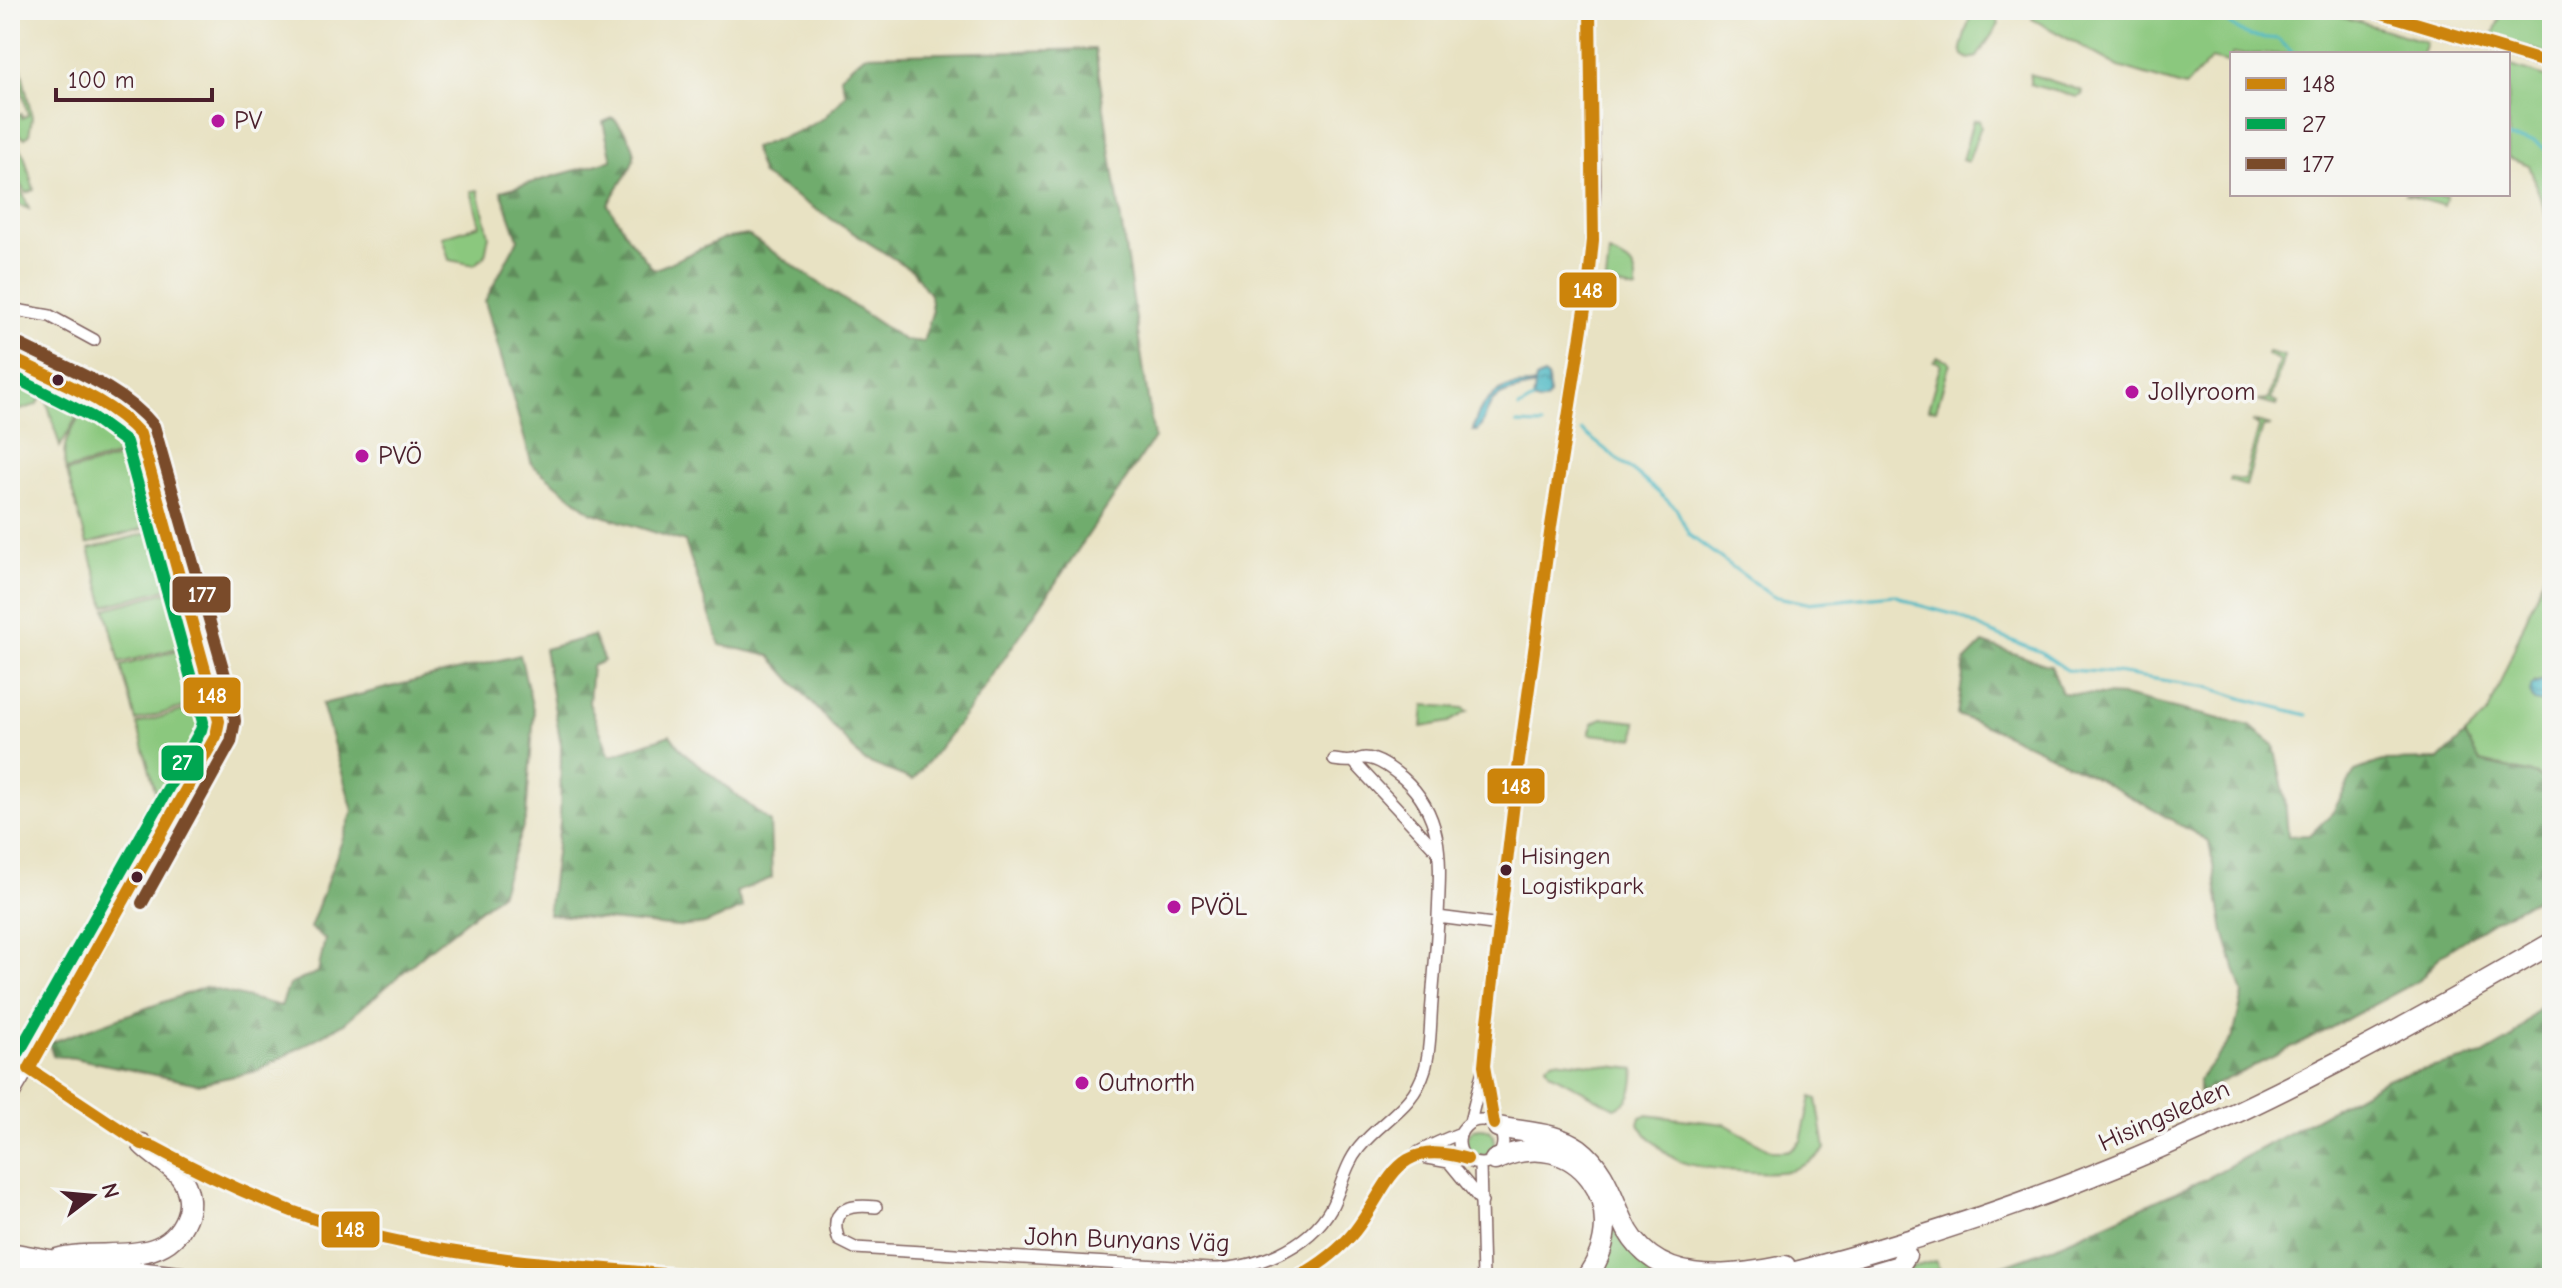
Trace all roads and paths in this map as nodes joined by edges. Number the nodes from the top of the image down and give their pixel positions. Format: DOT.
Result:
graph roads {
  1 [pos="1590,10"];
  2 [pos="2372,10"];
  3 [pos="2552,64"];
  4 [pos="10,309"];
  5 [pos="94,340"];
  6 [pos="1334,760"];
  7 [pos="1353,761"];
  8 [pos="1438,852"];
  9 [pos="1438,917"];
  10 [pos="1500,925"];
  11 [pos="2552,943"];
  12 [pos="2552,959"];
  13 [pos="10,1057"];
  14 [pos="1484,1066"];
  15 [pos="29,1069"];
  16 [pos="10,1101"];
  17 [pos="1470,1122"];
  18 [pos="1496,1125"];
  19 [pos="1461,1133"];
  20 [pos="142,1144"];
  21 [pos="1419,1154"];
  22 [pos="1467,1159"];
  23 [pos="1487,1162"];
  24 [pos="1483,1203"];
  25 [pos="876,1207"];
  26 [pos="10,1253"];
  27 [pos="1906,1255"];
  28 [pos="57,1259"];
  29 [pos="10,1270"];
  30 [pos="1818,1273"];
  31 [pos="75,1278"];
  32 [pos="189,1278"];
  33 [pos="708,1278"];
  34 [pos="1296,1278"];
  35 [pos="1483,1278"];
  36 [pos="1586,1278"];
  37 [pos="1772,1278"];
  38 [pos="1858,1278"];
  1 -- 10 [label="street"];
  2 -- 3 [label="street"];
  4 -- 5 [label="street"];
  6 -- 7 [label="street, John Bunyans Väg"];
  7 -- 8 [label="street"];
  7 -- 8 [label="street, John Bunyans Väg"];
  8 -- 9 [label="street, John Bunyans Väg"];
  9 -- 10 [label="street"];
  9 -- 25 [label="street, John Bunyans Väg"];
  10 -- 14 [label="street"];
  11 -- 30 [label="highway, Hisingsleden"];
  12 -- 27 [label="highway, Hisingsleden"];
  13 -- 15 [label="street"];
  14 -- 17 [label="street"];
  14 -- 18 [label="street"];
  15 -- 16 [label="street"];
  15 -- 20 [label="street"];
  17 -- 18 [label="street"];
  17 -- 19 [label="street"];
  18 -- 23 [label="street"];
  18 -- 30 [label="highway"];
  19 -- 21 [label="street"];
  19 -- 22 [label="street"];
  20 -- 28 [label="highway"];
  20 -- 33 [label="street"];
  21 -- 22 [label="street"];
  21 -- 24 [label="street"];
  21 -- 34 [label="street"];
  22 -- 23 [label="street"];
  23 -- 24 [label="street"];
  23 -- 36 [label="highway"];
  24 -- 35 [label="street"];
  26 -- 28 [label="highway"];
  27 -- 30 [label="highway, Hisingsleden"];
  27 -- 38 [label="highway"];
  28 -- 32 [label="highway"];
  29 -- 31 [label="highway"];
  30 -- 37 [label="highway, Hisingsleden"];
}
